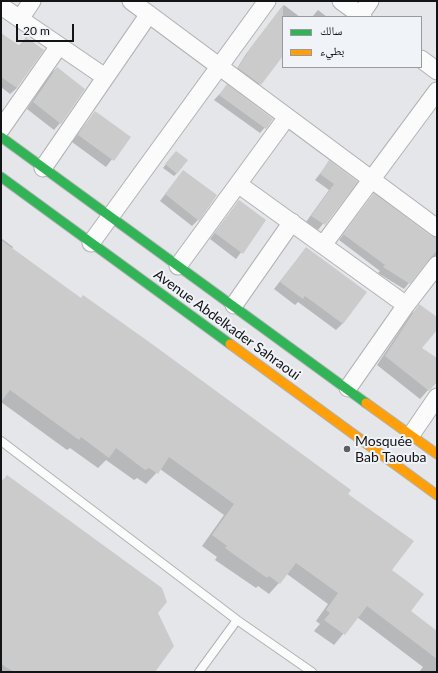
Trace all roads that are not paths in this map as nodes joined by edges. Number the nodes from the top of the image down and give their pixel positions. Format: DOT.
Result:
graph roads {
  1 [pos="32,1"];
  2 [pos="132,1"];
  3 [pos="268,1"];
  4 [pos="341,1"];
  5 [pos="370,1"];
  6 [pos="1,6"];
  7 [pos="149,14"];
  8 [pos="361,16"];
  9 [pos="20,19"];
  10 [pos="59,46"];
  11 [pos="422,60"];
  12 [pos="221,66"];
  13 [pos="437,71"];
  14 [pos="105,77"];
  15 [pos="437,91"];
  16 [pos="286,117"];
  17 [pos="1,129"];
  18 [pos="1,137"];
  19 [pos="43,168"];
  20 [pos="1,177"];
  21 [pos="372,178"];
  22 [pos="238,184"];
  23 [pos="111,217"];
  24 [pos="292,222"];
  25 [pos="437,228"];
  26 [pos="91,243"];
  27 [pos="323,245"];
  28 [pos="437,265"];
  29 [pos="178,266"];
  30 [pos="234,305"];
  31 [pos="406,305"];
  32 [pos="348,388"];
  33 [pos="437,397"];
  34 [pos="411,435"];
  35 [pos="1,442"];
  36 [pos="437,454"];
  37 [pos="437,495"];
  38 [pos="237,620"];
  39 [pos="199,672"];
  40 [pos="312,672"];
  1 -- 9 [label="street"];
  2 -- 7 [label="street"];
  3 -- 12 [label="street"];
  4 -- 8 [label="street"];
  5 -- 8 [label="street"];
  6 -- 9 [label="street"];
  7 -- 12 [label="street"];
  7 -- 14 [label="street"];
  9 -- 10 [label="street"];
  10 -- 14 [label="street"];
  10 -- 17 [label="street"];
  11 -- 13 [label="street"];
  12 -- 16 [label="street"];
  12 -- 23 [label="street"];
  14 -- 19 [label="street"];
  15 -- 21 [label="street"];
  16 -- 21 [label="street"];
  16 -- 22 [label="street"];
  18 -- 19 [label="main road, Avenue Abdelkader Sahraoui"];
  19 -- 23 [label="main road, Avenue Abdelkader Sahraoui"];
  20 -- 26 [label="main road, Avenue Abdelkader Sahraoui"];
  21 -- 25 [label="street"];
  21 -- 27 [label="street"];
  22 -- 24 [label="street"];
  22 -- 29 [label="street"];
  23 -- 26 [label="street"];
  23 -- 29 [label="main road, Avenue Abdelkader Sahraoui"];
  24 -- 27 [label="street"];
  24 -- 30 [label="street"];
  26 -- 37 [label="main road, Avenue Abdelkader Sahraoui"];
  27 -- 31 [label="street"];
  28 -- 31 [label="street"];
  29 -- 30 [label="main road, Avenue Abdelkader Sahraoui"];
  30 -- 32 [label="main road, Avenue Abdelkader Sahraoui"];
  31 -- 32 [label="street"];
  32 -- 34 [label="main road, Avenue Abdelkader Sahraoui"];
  33 -- 34 [label="street"];
  34 -- 36 [label="main road, Avenue Abdelkader Sahraoui"];
  35 -- 38 [label="lane"];
  38 -- 39 [label="lane"];
  38 -- 40 [label="lane"];
}
